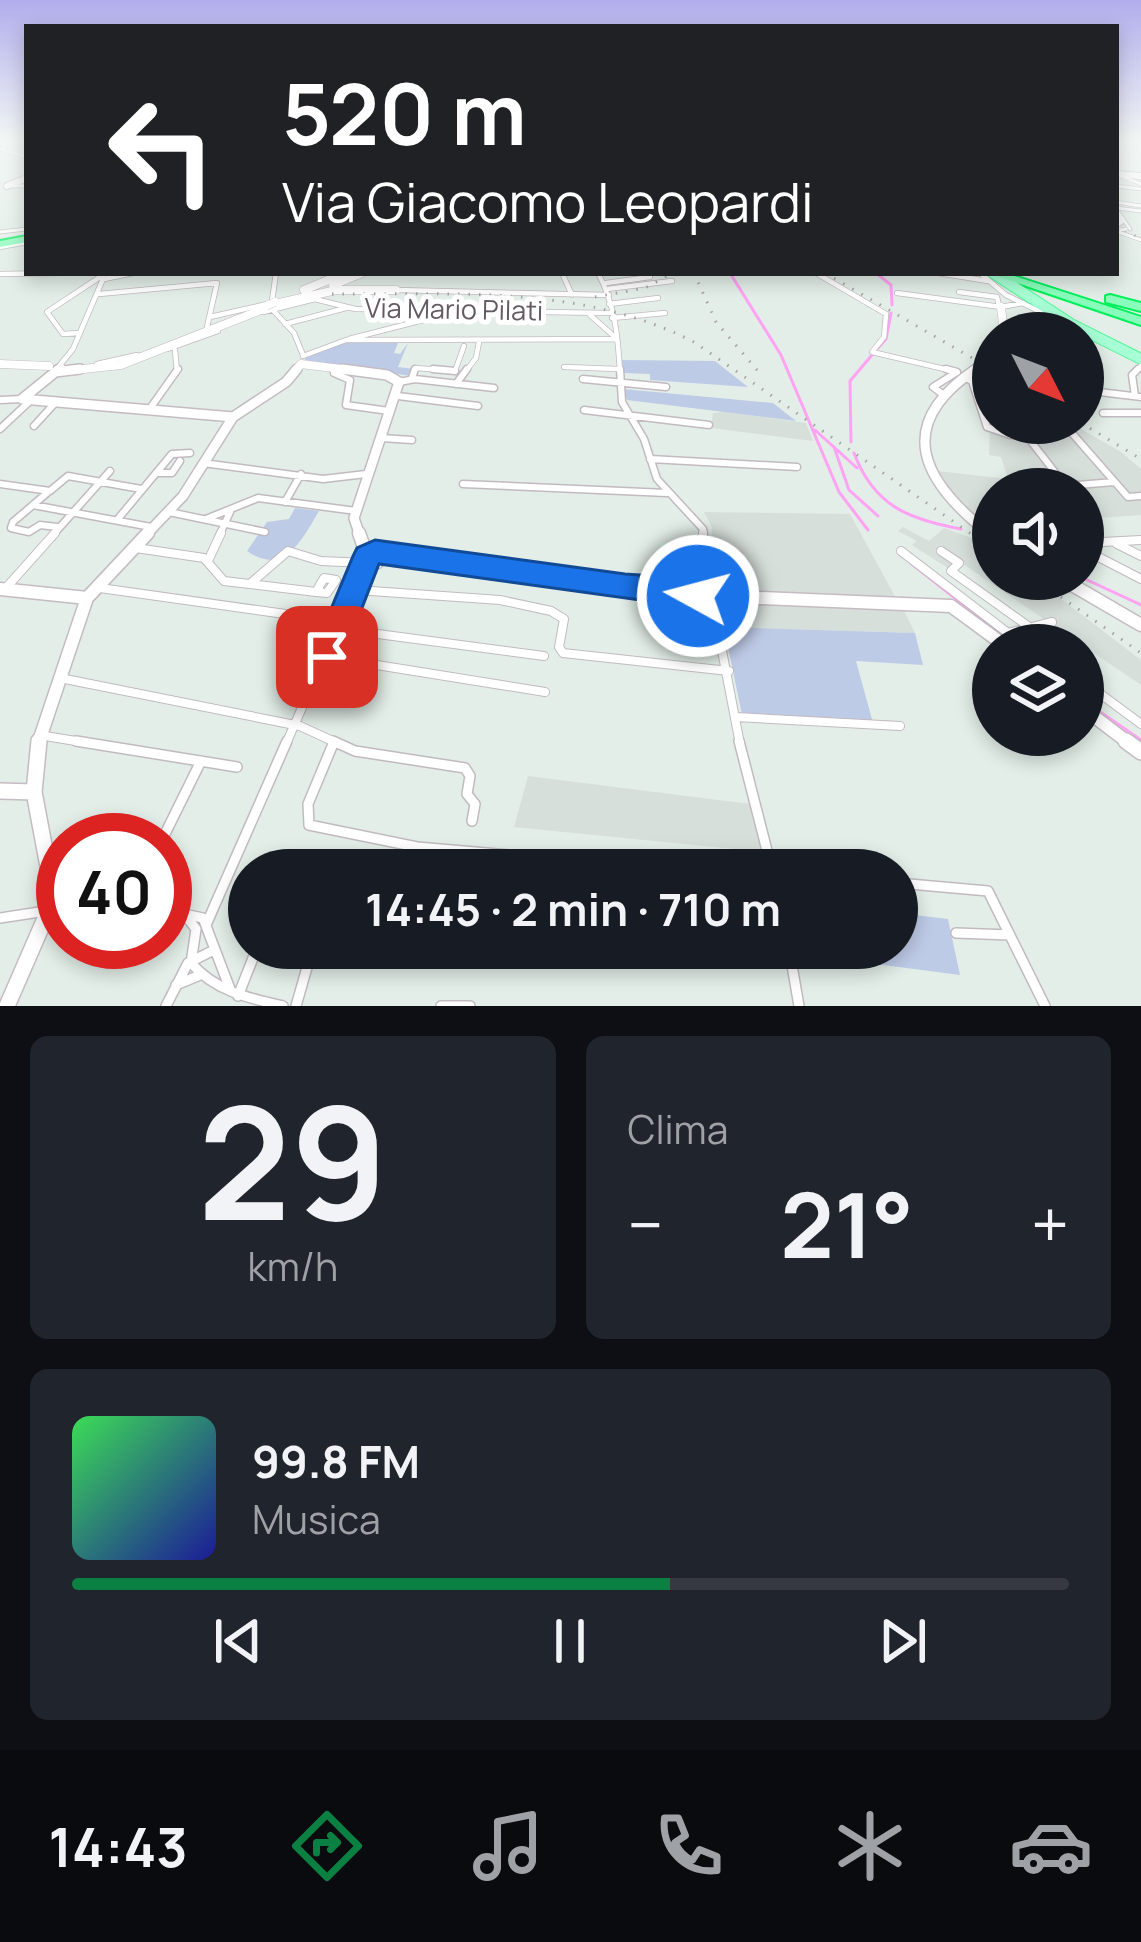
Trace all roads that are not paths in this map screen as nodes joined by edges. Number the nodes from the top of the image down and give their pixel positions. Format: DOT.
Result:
graph roads {
  1 [pos="1120,229"];
  2 [pos="1141,230"];
  3 [pos="1141,240"];
  4 [pos="100,276"];
  5 [pos="102,276"];
  6 [pos="276,276"];
  7 [pos="338,276"];
  8 [pos="356,276"];
  9 [pos="364,276"];
  10 [pos="563,276"];
  11 [pos="602,276"];
  12 [pos="821,276"];
  13 [pos="1026,276"];
  14 [pos="650,277"];
  15 [pos="996,278"];
  16 [pos="672,281"];
  17 [pos="396,290"];
  18 [pos="959,292"];
  19 [pos="608,293"];
  20 [pos="897,293"];
  21 [pos="99,295"];
  22 [pos="572,295"];
  23 [pos="658,298"];
  24 [pos="290,299"];
  25 [pos="1023,303"];
  26 [pos="1002,304"];
  27 [pos="1141,305"];
  28 [pos="271,306"];
  29 [pos="347,308"];
  30 [pos="486,311"];
  31 [pos="1003,312"];
  32 [pos="1026,312"];
  33 [pos="1041,312"];
  34 [pos="1048,312"];
  35 [pos="587,313"];
  36 [pos="665,313"];
  37 [pos="611,315"];
  38 [pos="210,317"];
  39 [pos="236,317"];
  40 [pos="1141,320"];
  41 [pos="285,324"];
  42 [pos="207,328"];
  43 [pos="64,334"];
  44 [pos="77,337"];
  45 [pos="616,339"];
  46 [pos="346,340"];
  47 [pos="479,342"];
  48 [pos="1104,343"];
  49 [pos="464,346"];
  50 [pos="170,348"];
  51 [pos="924,350"];
  52 [pos="67,352"];
  53 [pos="302,360"];
  54 [pos="914,361"];
  55 [pos="1141,361"];
  56 [pos="0,366"];
  57 [pos="564,367"];
  58 [pos="618,369"];
  59 [pos="53,370"];
  60 [pos="336,371"];
  61 [pos="455,371"];
  62 [pos="972,371"];
  63 [pos="464,374"];
  64 [pos="962,376"];
  65 [pos="412,379"];
  66 [pos="583,379"];
  67 [pos="972,381"];
  68 [pos="399,382"];
  69 [pos="456,383"];
  70 [pos="619,383"];
  71 [pos="666,387"];
  72 [pos="494,388"];
  73 [pos="941,393"];
  74 [pos="1104,393"];
  75 [pos="398,396"];
  76 [pos="1138,397"];
  77 [pos="27,399"];
  78 [pos="0,400"];
  79 [pos="58,400"];
  80 [pos="478,406"];
  81 [pos="151,407"];
  82 [pos="584,410"];
  83 [pos="392,411"];
  84 [pos="1104,413"];
  85 [pos="1141,413"];
  86 [pos="233,416"];
  87 [pos="630,416"];
  88 [pos="709,425"];
  89 [pos="34,427"];
  90 [pos="0,429"];
  91 [pos="381,438"];
  92 [pos="412,440"];
  93 [pos="1033,444"];
  94 [pos="1081,444"];
  95 [pos="190,453"];
  96 [pos="649,459"];
  97 [pos="180,461"];
  98 [pos="203,463"];
  99 [pos="796,467"];
  100 [pos="1052,468"];
  101 [pos="110,471"];
  102 [pos="155,473"];
  103 [pos="301,474"];
  104 [pos="370,474"];
  105 [pos="98,482"];
  106 [pos="1114,482"];
  107 [pos="1104,483"];
  108 [pos="0,484"];
  109 [pos="463,484"];
  110 [pos="141,489"];
  111 [pos="50,491"];
  112 [pos="667,493"];
  113 [pos="1141,496"];
  114 [pos="285,502"];
  115 [pos="33,505"];
  116 [pos="356,511"];
  117 [pos="68,512"];
  118 [pos="169,512"];
  119 [pos="225,515"];
  120 [pos="117,520"];
  121 [pos="972,520"];
  122 [pos="151,526"];
  123 [pos="54,527"];
  124 [pos="265,532"];
  125 [pos="1141,540"];
  126 [pos="1112,542"];
  127 [pos="1104,543"];
  128 [pos="132,547"];
  129 [pos="901,551"];
  130 [pos="940,551"];
  131 [pos="1141,556"];
  132 [pos="1104,558"];
  133 [pos="370,559"];
  134 [pos="208,561"];
  135 [pos="1141,579"];
  136 [pos="250,584"];
  137 [pos="2,590"];
  138 [pos="357,590"];
  139 [pos="92,592"];
  140 [pos="316,592"];
  141 [pos="704,593"];
  142 [pos="1098,600"];
  143 [pos="1052,622"];
  144 [pos="975,624"];
  145 [pos="996,624"];
  146 [pos="1024,624"];
  147 [pos="1045,624"];
  148 [pos="341,625"];
  149 [pos="1141,625"];
  150 [pos="544,656"];
  151 [pos="327,657"];
  152 [pos="729,671"];
  153 [pos="59,677"];
  154 [pos="545,692"];
  155 [pos="1104,697"];
  156 [pos="735,717"];
  157 [pos="293,724"];
  158 [pos="1104,724"];
  159 [pos="1141,724"];
  160 [pos="901,726"];
  161 [pos="39,735"];
  162 [pos="333,744"];
  163 [pos="1141,752"];
  164 [pos="201,761"];
  165 [pos="237,767"];
  166 [pos="0,791"];
  167 [pos="34,792"];
  168 [pos="40,813"];
  169 [pos="175,813"];
  170 [pos="472,821"];
  171 [pos="441,849"];
  172 [pos="767,849"];
  173 [pos="918,885"];
  174 [pos="36,912"];
  175 [pos="0,918"];
  176 [pos="192,918"];
  177 [pos="200,923"];
  178 [pos="956,933"];
  179 [pos="1010,935"];
  180 [pos="36,941"];
  181 [pos="192,953"];
  182 [pos="214,956"];
  183 [pos="192,959"];
  184 [pos="192,963"];
  185 [pos="185,969"];
  186 [pos="246,969"];
  187 [pos="307,969"];
  188 [pos="793,969"];
  189 [pos="202,976"];
  190 [pos="174,987"];
  191 [pos="235,993"];
  192 [pos="7,1006"];
  193 [pos="166,1006"];
  194 [pos="283,1006"];
  195 [pos="296,1006"];
  196 [pos="441,1006"];
  197 [pos="470,1006"];
  198 [pos="800,1006"];
  199 [pos="1045,1006"];
  1 -- 2 [label="street"];
  1 -- 3 [label="street"];
  4 -- 43 [label="street"];
  5 -- 21 [label="street"];
  6 -- 28 [label="street"];
  7 -- 28 [label="street"];
  8 -- 24 [label="street"];
  9 -- 17 [label="street"];
  10 -- 22 [label="street"];
  11 -- 19 [label="street"];
  12 -- 54 [label="street"];
  13 -- 27 [label="highway"];
  14 -- 19 [label="street"];
  15 -- 25 [label="street"];
  15 -- 26 [label="street"];
  15 -- 27 [label="highway"];
  15 -- 34 [label="main road"];
  15 -- 40 [label="highway"];
  16 -- 19 [label="street"];
  17 -- 22 [label="street"];
  17 -- 24 [label="street"];
  18 -- 26 [label="street"];
  19 -- 22 [label="street"];
  19 -- 23 [label="street"];
  19 -- 37 [label="street"];
  20 -- 26 [label="street"];
  21 -- 38 [label="street"];
  21 -- 44 [label="street"];
  24 -- 28 [label="street"];
  25 -- 26 [label="street"];
  25 -- 33 [label="street"];
  26 -- 31 [label="street"];
  26 -- 32 [label="street"];
  28 -- 29 [label="street, Via Mario Pilati"];
  28 -- 38 [label="street, Via Mario Pilati"];
  28 -- 39 [label="street"];
  28 -- 41 [label="street"];
  28 -- 50 [label="street"];
  29 -- 30 [label="street, Via Mario Pilati"];
  29 -- 41 [label="street"];
  30 -- 35 [label="street, Via Mario Pilati"];
  30 -- 46 [label="street"];
  35 -- 37 [label="street, Via Mario Pilati"];
  35 -- 45 [label="street"];
  36 -- 37 [label="street, Via Mario Pilati"];
  37 -- 45 [label="street"];
  38 -- 42 [label="street"];
  39 -- 42 [label="street"];
  39 -- 59 [label="street"];
  41 -- 53 [label="street"];
  42 -- 59 [label="street"];
  43 -- 44 [label="street"];
  43 -- 52 [label="street"];
  44 -- 52 [label="street"];
  44 -- 59 [label="street"];
  45 -- 47 [label="street"];
  45 -- 58 [label="street"];
  46 -- 47 [label="street"];
  46 -- 53 [label="street"];
  47 -- 63 [label="street"];
  48 -- 55 [label="main road"];
  49 -- 61 [label="street"];
  50 -- 59 [label="street"];
  50 -- 81 [label="street"];
  51 -- 54 [label="street"];
  52 -- 59 [label="street"];
  53 -- 60 [label="street"];
  53 -- 86 [label="street"];
  54 -- 73 [label="street"];
  55 -- 76 [label="street"];
  56 -- 59 [label="street"];
  57 -- 58 [label="street"];
  58 -- 70 [label="street"];
  59 -- 77 [label="street"];
  60 -- 68 [label="street"];
  60 -- 83 [label="street"];
  61 -- 63 [label="street"];
  61 -- 65 [label="street"];
  62 -- 64 [label="street, bridge"];
  63 -- 69 [label="street"];
  64 -- 67 [label="street"];
  64 -- 73 [label="street"];
  65 -- 68 [label="street"];
  65 -- 69 [label="street"];
  66 -- 70 [label="street"];
  68 -- 75 [label="street"];
  69 -- 72 [label="street"];
  70 -- 71 [label="street"];
  70 -- 87 [label="street"];
  73 -- 121 [label="street"];
  74 -- 76 [label="street"];
  75 -- 80 [label="street"];
  75 -- 83 [label="street"];
  77 -- 78 [label="street"];
  77 -- 79 [label="street"];
  77 -- 90 [label="street"];
  79 -- 81 [label="street"];
  79 -- 89 [label="street"];
  81 -- 86 [label="street"];
  82 -- 87 [label="street"];
  83 -- 91 [label="street"];
  84 -- 85 [label="street"];
  86 -- 98 [label="street"];
  87 -- 88 [label="street"];
  87 -- 96 [label="street"];
  91 -- 92 [label="street"];
  91 -- 104 [label="street"];
  93 -- 100 [label="street"];
  94 -- 106 [label="street"];
  95 -- 102 [label="street"];
  96 -- 99 [label="street"];
  96 -- 112 [label="street"];
  97 -- 102 [label="street"];
  98 -- 103 [label="street"];
  98 -- 118 [label="street"];
  101 -- 105 [label="street"];
  102 -- 110 [label="street"];
  103 -- 104 [label="street"];
  103 -- 114 [label="street"];
  104 -- 116 [label="street"];
  105 -- 110 [label="street"];
  105 -- 111 [label="street"];
  105 -- 117 [label="street"];
  106 -- 107 [label="street"];
  106 -- 113 [label="street"];
  108 -- 111 [label="street"];
  109 -- 112 [label="street"];
  110 -- 120 [label="street"];
  111 -- 115 [label="street"];
  112 -- 141 [label="street"];
  114 -- 116 [label="street"];
  114 -- 119 [label="street"];
  115 -- 117 [label="street"];
  115 -- 123 [label="street"];
  116 -- 133 [label="street"];
  117 -- 120 [label="street"];
  117 -- 123 [label="street"];
  118 -- 119 [label="street"];
  118 -- 122 [label="street"];
  119 -- 124 [label="street"];
  119 -- 134 [label="street"];
  120 -- 122 [label="street"];
  122 -- 128 [label="street"];
  123 -- 137 [label="street"];
  125 -- 126 [label="street"];
  126 -- 127 [label="street"];
  126 -- 131 [label="street"];
  128 -- 134 [label="street"];
  128 -- 139 [label="street"];
  129 -- 145 [label="street"];
  130 -- 146 [label="street"];
  132 -- 135 [label="street"];
  133 -- 136 [label="street"];
  133 -- 138 [label="street"];
  133 -- 141 [label="street"];
  134 -- 136 [label="street"];
  136 -- 140 [label="street"];
  137 -- 139 [label="street"];
  138 -- 148 [label="street"];
  138 -- 152 [label="street"];
  139 -- 148 [label="street"];
  139 -- 153 [label="street"];
  141 -- 144 [label="street"];
  141 -- 152 [label="street"];
  142 -- 149 [label="street"];
  143 -- 147 [label="street"];
  148 -- 150 [label="street"];
  148 -- 151 [label="street"];
  151 -- 154 [label="street"];
  151 -- 157 [label="street"];
  152 -- 156 [label="street"];
  153 -- 157 [label="street"];
  153 -- 161 [label="street"];
  155 -- 159 [label="street"];
  156 -- 160 [label="street"];
  156 -- 172 [label="street"];
  157 -- 162 [label="street"];
  157 -- 177 [label="street"];
  158 -- 163 [label="street"];
  161 -- 164 [label="street"];
  161 -- 167 [label="street"];
  162 -- 170 [label="street"];
  162 -- 171 [label="street"];
  164 -- 165 [label="street"];
  164 -- 169 [label="street"];
  166 -- 167 [label="street"];
  167 -- 168 [label="street"];
  173 -- 179 [label="street"];
  174 -- 175 [label="street"];
  176 -- 177 [label="street"];
  177 -- 181 [label="street"];
  177 -- 182 [label="street"];
  178 -- 179 [label="street"];
  179 -- 199 [label="street"];
  180 -- 192 [label="street"];
  182 -- 183 [label="street"];
  182 -- 189 [label="street"];
  182 -- 191 [label="street"];
  184 -- 189 [label="street"];
  185 -- 190 [label="street"];
  186 -- 191 [label="street"];
  187 -- 195 [label="street"];
  188 -- 198 [label="street"];
  189 -- 190 [label="street"];
  189 -- 191 [label="street"];
  190 -- 193 [label="street"];
  191 -- 194 [label="street"];
  196 -- 197 [label="street"];
}
